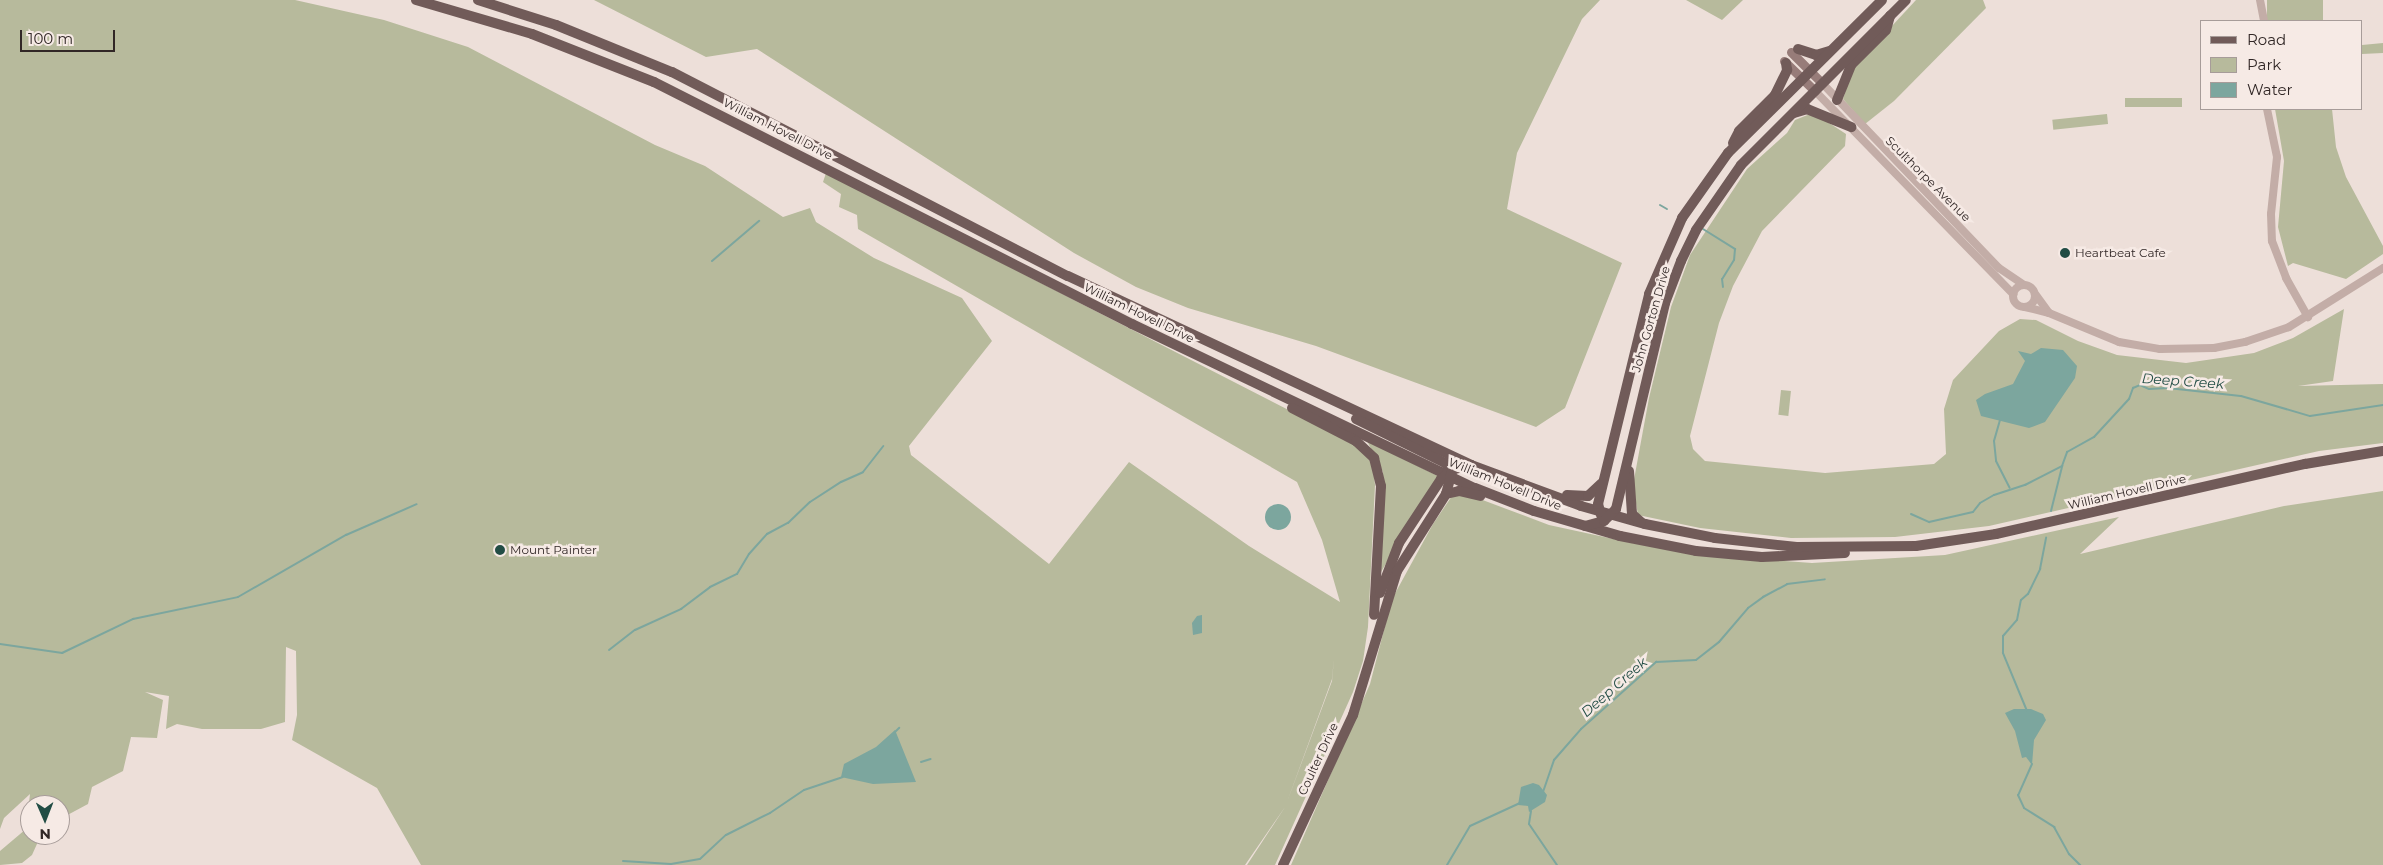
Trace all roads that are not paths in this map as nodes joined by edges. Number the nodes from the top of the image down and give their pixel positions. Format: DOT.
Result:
graph roads {
  1 [pos="416,0"];
  2 [pos="478,0"];
  3 [pos="1882,0"];
  4 [pos="1906,0"];
  5 [pos="2260,0"];
  6 [pos="1890,15"];
  7 [pos="2264,20"];
  8 [pos="1795,51"];
  9 [pos="1830,51"];
  10 [pos="1785,62"];
  11 [pos="1806,75"];
  12 [pos="1818,87"];
  13 [pos="1837,100"];
  14 [pos="2267,110"];
  15 [pos="1789,117"];
  16 [pos="1851,127"];
  17 [pos="1728,152"];
  18 [pos="2383,268"];
  19 [pos="2023,284"];
  20 [pos="2013,294"];
  21 [pos="2036,294"];
  22 [pos="2025,307"];
  23 [pos="2049,313"];
  24 [pos="2308,317"];
  25 [pos="1132,324"];
  26 [pos="1318,394"];
  27 [pos="2383,451"];
  28 [pos="1627,463"];
  29 [pos="1471,466"];
  30 [pos="1450,474"];
  31 [pos="1603,481"];
  32 [pos="1527,487"];
  33 [pos="1446,494"];
  34 [pos="1534,511"];
  35 [pos="1599,511"];
  36 [pos="1608,518"];
  37 [pos="1645,524"];
  38 [pos="1584,527"];
  39 [pos="1620,536"];
  40 [pos="1876,548"];
  41 [pos="1374,614"];
  42 [pos="1370,661"];
  43 [pos="1283,865"];
  1 -- 25 [label="main road, William Hovell Drive"];
  2 -- 26 [label="main road, William Hovell Drive"];
  3 -- 9 [label="main road, John Gorton Drive"];
  4 -- 6 [label="main road, John Gorton Drive"];
  5 -- 7 [label="street"];
  6 -- 12 [label="main road, John Gorton Drive"];
  6 -- 13 [label="main road"];
  8 -- 9 [label="main road"];
  8 -- 11 [label="main road"];
  9 -- 11 [label="main road, John Gorton Drive"];
  10 -- 11 [label="main road"];
  10 -- 17 [label="main road"];
  11 -- 12 [label="main road"];
  11 -- 17 [label="main road, John Gorton Drive"];
  12 -- 13 [label="street, Sculthorpe Avenue"];
  12 -- 15 [label="main road, John Gorton Drive"];
  12 -- 16 [label="street, Sculthorpe Avenue"];
  13 -- 19 [label="street, Sculthorpe Avenue"];
  14 -- 24 [label="street"];
  15 -- 16 [label="main road"];
  15 -- 28 [label="main road, John Gorton Drive"];
  16 -- 20 [label="street, Sculthorpe Avenue"];
  17 -- 31 [label="main road, John Gorton Drive"];
  18 -- 24 [label="street"];
  19 -- 20 [label="street"];
  19 -- 21 [label="street"];
  20 -- 22 [label="street"];
  21 -- 22 [label="street"];
  21 -- 23 [label="street"];
  22 -- 23 [label="street"];
  23 -- 24 [label="street"];
  25 -- 30 [label="main road, William Hovell Drive"];
  25 -- 41 [label="main road"];
  26 -- 29 [label="main road, William Hovell Drive"];
  26 -- 30 [label="main road"];
  27 -- 40 [label="main road, William Hovell Drive"];
  28 -- 36 [label="main road, John Gorton Drive"];
  28 -- 37 [label="main road"];
  29 -- 30 [label="main road"];
  29 -- 32 [label="main road, William Hovell Drive"];
  30 -- 33 [label="main road, Coulter Drive"];
  30 -- 34 [label="main road, William Hovell Drive"];
  30 -- 41 [label="main road, Coulter Drive"];
  31 -- 32 [label="main road"];
  31 -- 35 [label="main road, John Gorton Drive"];
  32 -- 35 [label="main road, William Hovell Drive"];
  33 -- 34 [label="main road"];
  33 -- 42 [label="main road, Coulter Drive"];
  34 -- 38 [label="main road, William Hovell Drive"];
  35 -- 36 [label="main road, William Hovell Drive"];
  36 -- 37 [label="main road, William Hovell Drive"];
  36 -- 38 [label="main road"];
  36 -- 39 [label="main road"];
  37 -- 40 [label="main road, William Hovell Drive"];
  38 -- 39 [label="main road, William Hovell Drive"];
  39 -- 40 [label="main road, William Hovell Drive"];
  41 -- 42 [label="main road, Coulter Drive"];
  42 -- 43 [label="main road, Coulter Drive"];
}
